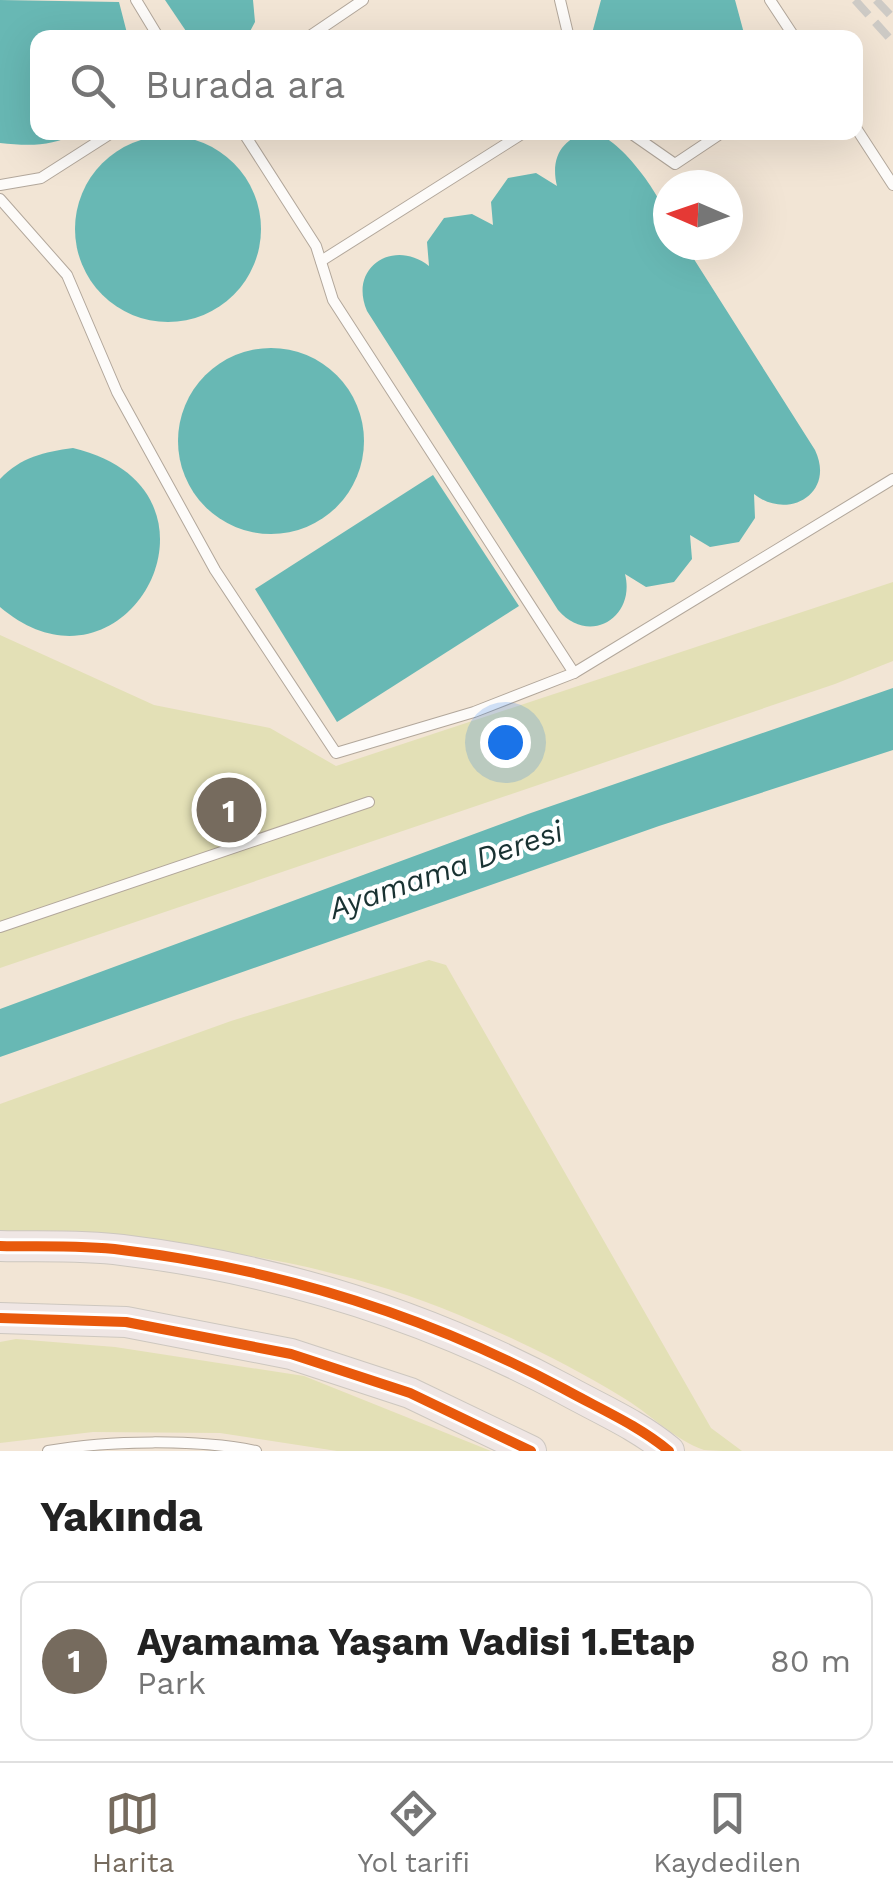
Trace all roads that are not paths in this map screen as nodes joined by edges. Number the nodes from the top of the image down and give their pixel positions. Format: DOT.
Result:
graph roads {
  1 [pos="136,0"];
  2 [pos="363,0"];
  3 [pos="560,0"];
  4 [pos="770,0"];
  5 [pos="154,30"];
  6 [pos="319,30"];
  7 [pos="566,30"];
  8 [pos="790,30"];
  9 [pos="863,139"];
  10 [pos="100,140"];
  11 [pos="248,140"];
  12 [pos="512,140"];
  13 [pos="640,140"];
  14 [pos="711,140"];
  15 [pos="893,185"];
  16 [pos="0,186"];
  17 [pos="0,199"];
  18 [pos="320,261"];
  19 [pos="893,479"];
  20 [pos="574,673"];
  21 [pos="369,802"];
  22 [pos="0,927"];
  23 [pos="0,1246"];
  24 [pos="0,1318"];
  25 [pos="48,1451"];
  26 [pos="256,1451"];
  27 [pos="531,1451"];
  28 [pos="669,1451"];
  1 -- 5 [label="lane"];
  2 -- 6 [label="lane"];
  3 -- 7 [label="lane"];
  4 -- 8 [label="lane"];
  9 -- 15 [label="lane"];
  10 -- 16 [label="lane"];
  11 -- 18 [label="lane"];
  12 -- 18 [label="lane"];
  13 -- 14 [label="lane"];
  17 -- 20 [label="lane"];
  18 -- 20 [label="lane"];
  19 -- 20 [label="lane"];
  21 -- 22 [label="lane"];
  23 -- 28 [label="main road"];
  24 -- 27 [label="main road"];
  25 -- 26 [label="lane"];
}
